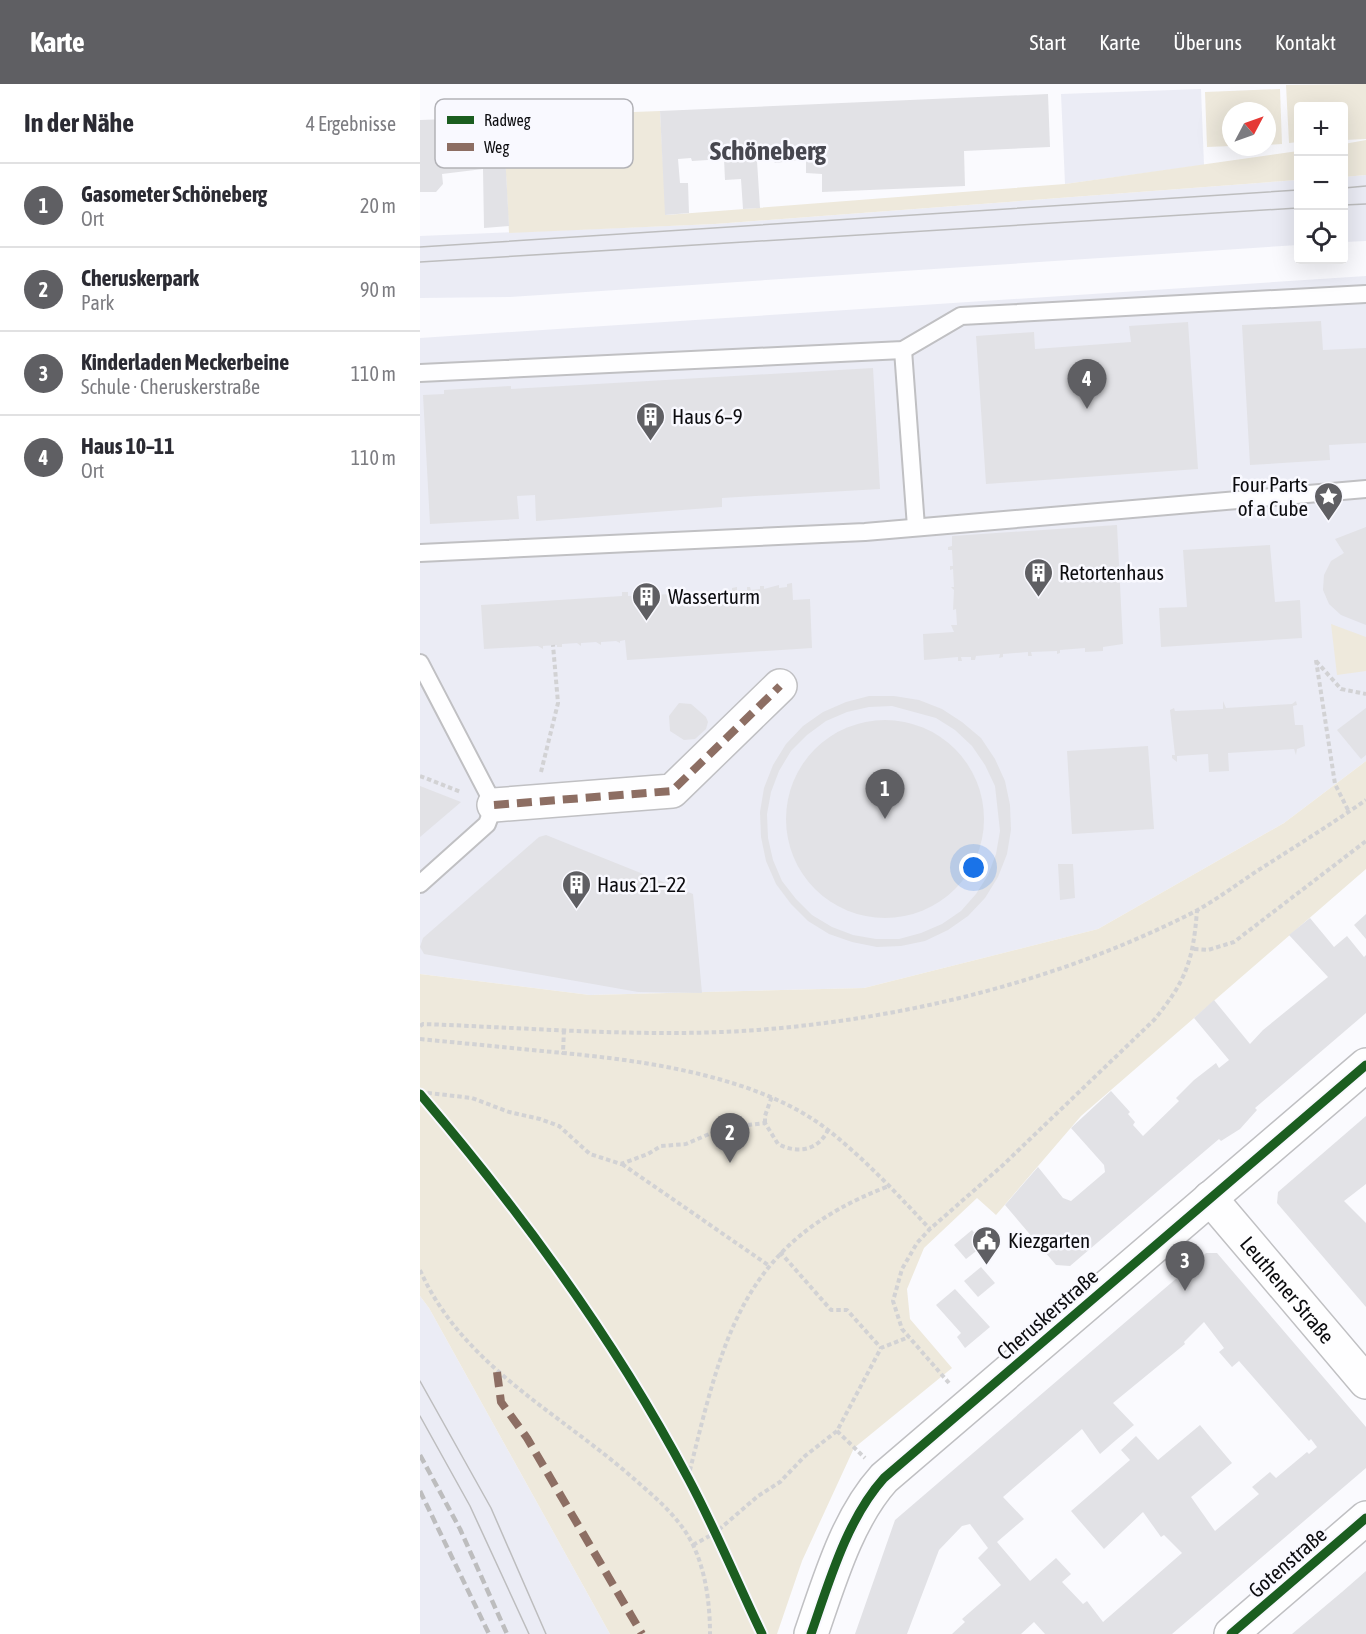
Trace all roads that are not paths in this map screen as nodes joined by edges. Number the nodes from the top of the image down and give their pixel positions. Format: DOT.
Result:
graph roads {
  1 [pos="1366,294"];
  2 [pos="903,350"];
  3 [pos="420,373"];
  4 [pos="1366,489"];
  5 [pos="915,527"];
  6 [pos="420,553"];
  7 [pos="420,663"];
  8 [pos="780,686"];
  9 [pos="494,805"];
  10 [pos="420,884"];
  11 [pos="1366,1065"];
  12 [pos="1210,1198"];
  13 [pos="1366,1382"];
  14 [pos="1366,1518"];
  15 [pos="811,1634"];
  16 [pos="1231,1634"];
  1 -- 2 [label="lane"];
  2 -- 3 [label="lane"];
  2 -- 5 [label="lane"];
  4 -- 5 [label="lane"];
  5 -- 6 [label="lane"];
  7 -- 9 [label="lane"];
  8 -- 9 [label="street"];
  9 -- 10 [label="lane"];
  11 -- 12 [label="street, Cheruskerstraße"];
  12 -- 13 [label="street, Leuthener Straße"];
  12 -- 15 [label="street, Cheruskerstraße"];
  14 -- 16 [label="street, Gotenstraße"];
}
